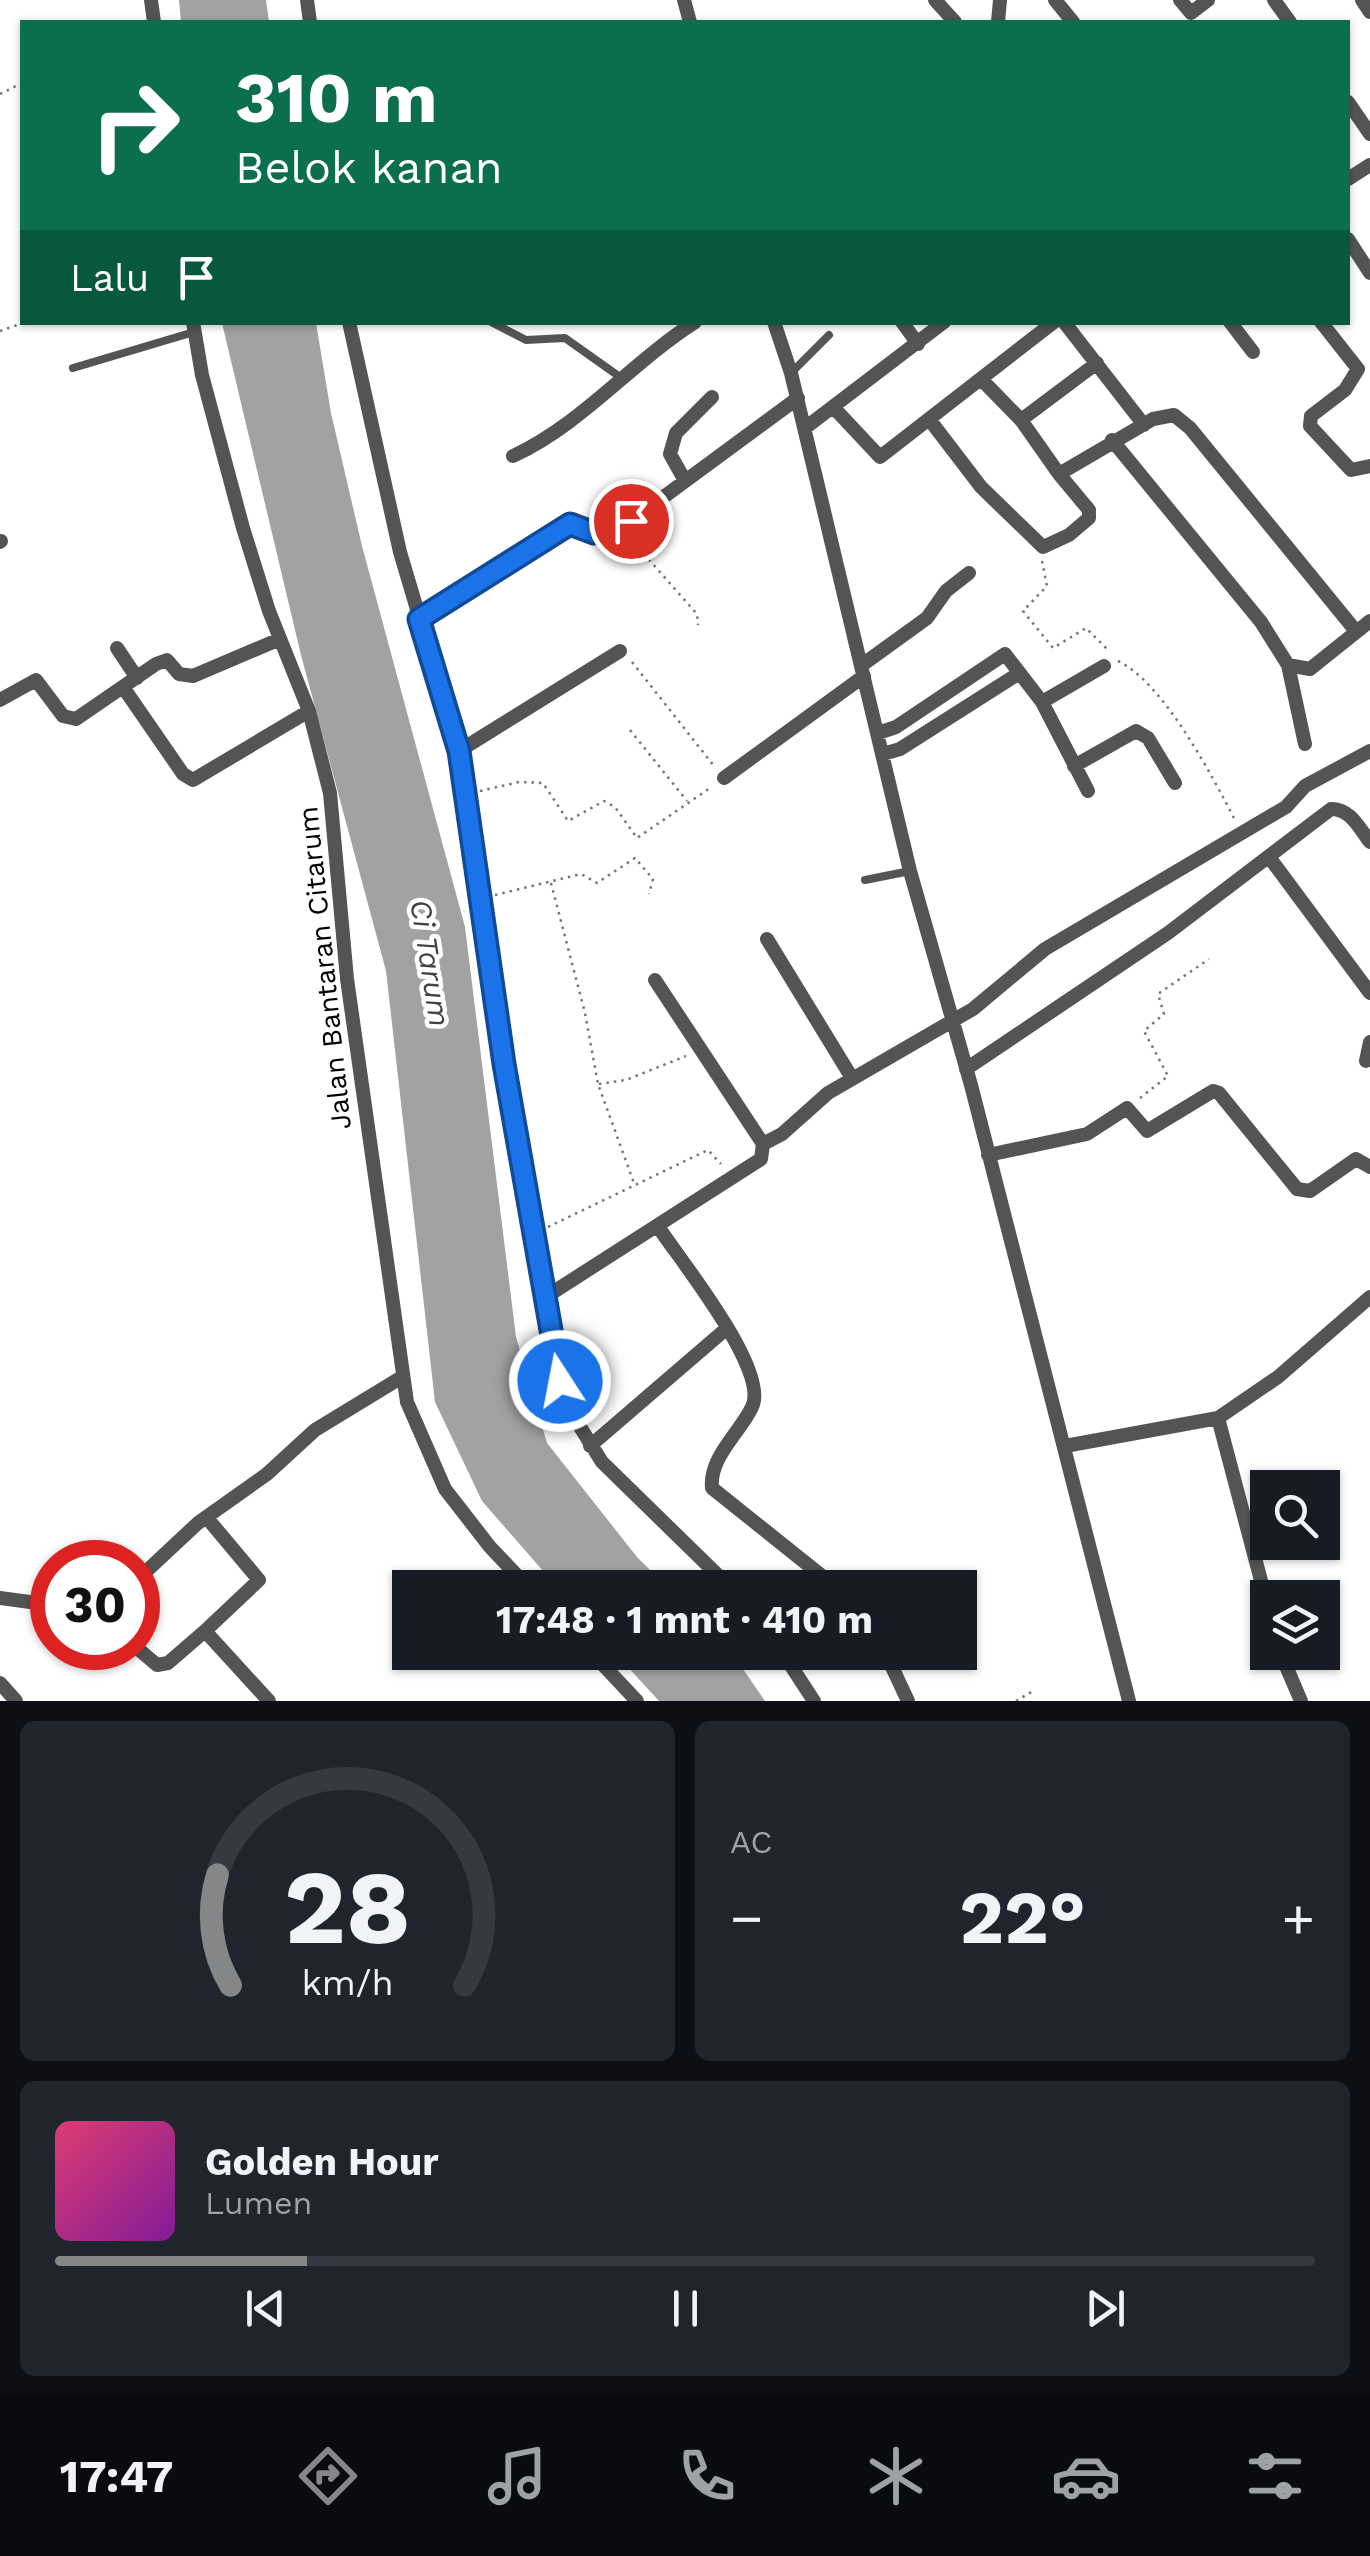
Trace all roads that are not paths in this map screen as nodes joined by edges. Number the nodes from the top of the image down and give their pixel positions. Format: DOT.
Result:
graph roads {
  1 [pos="936,0"];
  2 [pos="1055,0"];
  3 [pos="1180,0"];
  4 [pos="1208,0"];
  5 [pos="1362,0"];
  6 [pos="1370,12"];
  7 [pos="1194,18"];
  8 [pos="953,20"];
  9 [pos="1071,20"];
  10 [pos="1350,105"];
  11 [pos="1370,134"];
  12 [pos="1350,242"];
  13 [pos="1370,273"];
  14 [pos="350,325"];
  15 [pos="497,325"];
  16 [pos="691,325"];
  17 [pos="775,325"];
  18 [pos="904,325"];
  19 [pos="940,325"];
  20 [pos="1050,325"];
  21 [pos="1066,325"];
  22 [pos="1232,325"];
  23 [pos="1323,325"];
  24 [pos="194,327"];
  25 [pos="829,336"];
  26 [pos="918,344"];
  27 [pos="1254,352"];
  28 [pos="1097,363"];
  29 [pos="73,368"];
  30 [pos="792,373"];
  31 [pos="620,377"];
  32 [pos="982,380"];
  33 [pos="712,397"];
  34 [pos="798,398"];
  35 [pos="835,408"];
  36 [pos="928,419"];
  37 [pos="1021,420"];
  38 [pos="1144,424"];
  39 [pos="805,428"];
  40 [pos="1112,440"];
  41 [pos="514,456"];
  42 [pos="1370,466"];
  43 [pos="1059,474"];
  44 [pos="684,479"];
  45 [pos="969,573"];
  46 [pos="419,619"];
  47 [pos="1370,620"];
  48 [pos="1355,630"];
  49 [pos="280,639"];
  50 [pos="117,648"];
  51 [pos="620,650"];
  52 [pos="1288,665"];
  53 [pos="1104,666"];
  54 [pos="863,670"];
  55 [pos="1018,674"];
  56 [pos="136,678"];
  57 [pos="123,687"];
  58 [pos="0,700"];
  59 [pos="1042,702"];
  60 [pos="309,711"];
  61 [pos="878,733"];
  62 [pos="1305,744"];
  63 [pos="459,751"];
  64 [pos="1370,752"];
  65 [pos="883,754"];
  66 [pos="1074,766"];
  67 [pos="724,778"];
  68 [pos="1175,783"];
  69 [pos="1088,792"];
  70 [pos="1370,842"];
  71 [pos="1269,857"];
  72 [pos="910,870"];
  73 [pos="866,880"];
  74 [pos="767,938"];
  75 [pos="655,980"];
  76 [pos="1368,990"];
  77 [pos="952,1021"];
  78 [pos="1370,1042"];
  79 [pos="1366,1061"];
  80 [pos="966,1069"];
  81 [pos="852,1078"];
  82 [pos="763,1144"];
  83 [pos="988,1154"];
  84 [pos="1370,1167"];
  85 [pos="659,1228"];
  86 [pos="1370,1297"];
  87 [pos="544,1298"];
  88 [pos="726,1328"];
  89 [pos="402,1377"];
  90 [pos="1218,1418"];
  91 [pos="590,1446"];
  92 [pos="1064,1446"];
  93 [pos="207,1518"];
  94 [pos="160,1559"];
  95 [pos="514,1570"];
  96 [pos="712,1570"];
  97 [pos="814,1570"];
  98 [pos="1261,1580"];
  99 [pos="0,1598"];
  100 [pos="30,1602"];
  101 [pos="205,1631"];
  102 [pos="160,1665"];
  103 [pos="608,1670"];
  104 [pos="794,1670"];
  105 [pos="893,1670"];
  106 [pos="1288,1670"];
  107 [pos="0,1683"];
  108 [pos="16,1701"];
  109 [pos="269,1701"];
  110 [pos="637,1701"];
  111 [pos="814,1701"];
  112 [pos="908,1701"];
  113 [pos="1129,1701"];
  114 [pos="1301,1701"];
  1 -- 8 [label="street"];
  2 -- 9 [label="street"];
  3 -- 7 [label="street"];
  4 -- 7 [label="street"];
  5 -- 6 [label="street"];
  10 -- 11 [label="street"];
  12 -- 13 [label="street"];
  14 -- 46 [label="street"];
  15 -- 31 [label="lane"];
  16 -- 31 [label="street"];
  17 -- 30 [label="street"];
  18 -- 26 [label="street"];
  19 -- 26 [label="street"];
  20 -- 32 [label="street"];
  21 -- 28 [label="street"];
  22 -- 27 [label="street"];
  23 -- 42 [label="street"];
  24 -- 29 [label="lane"];
  24 -- 49 [label="street, Jalan Bantaran Citarum"];
  25 -- 30 [label="lane"];
  26 -- 35 [label="street"];
  28 -- 37 [label="street"];
  28 -- 38 [label="street"];
  30 -- 34 [label="street"];
  31 -- 41 [label="street"];
  32 -- 36 [label="street"];
  32 -- 37 [label="street"];
  33 -- 44 [label="street"];
  34 -- 39 [label="street"];
  34 -- 44 [label="street"];
  35 -- 36 [label="street"];
  35 -- 39 [label="street"];
  36 -- 43 [label="street"];
  37 -- 43 [label="street"];
  38 -- 40 [label="street"];
  38 -- 48 [label="street"];
  39 -- 54 [label="street"];
  40 -- 43 [label="street"];
  40 -- 52 [label="street"];
  44 -- 46 [label="street"];
  45 -- 54 [label="street"];
  46 -- 63 [label="street"];
  47 -- 48 [label="street"];
  48 -- 52 [label="street"];
  49 -- 56 [label="street"];
  49 -- 60 [label="street, Jalan Bantaran Citarum"];
  50 -- 56 [label="street"];
  51 -- 63 [label="street"];
  52 -- 62 [label="street"];
  53 -- 59 [label="street"];
  54 -- 61 [label="street"];
  54 -- 67 [label="street"];
  55 -- 59 [label="street"];
  55 -- 61 [label="street"];
  55 -- 65 [label="street"];
  56 -- 57 [label="street"];
  57 -- 58 [label="street"];
  57 -- 60 [label="street"];
  59 -- 66 [label="street"];
  60 -- 89 [label="street, Jalan Bantaran Citarum"];
  61 -- 65 [label="street"];
  63 -- 87 [label="street"];
  64 -- 77 [label="street"];
  65 -- 72 [label="street"];
  66 -- 68 [label="street"];
  66 -- 69 [label="street"];
  70 -- 71 [label="street"];
  71 -- 76 [label="street"];
  71 -- 80 [label="street"];
  72 -- 73 [label="lane"];
  72 -- 77 [label="street"];
  74 -- 81 [label="street"];
  75 -- 82 [label="street"];
  77 -- 80 [label="street"];
  77 -- 81 [label="street"];
  78 -- 79 [label="street"];
  80 -- 83 [label="street"];
  81 -- 82 [label="street"];
  82 -- 85 [label="street"];
  83 -- 84 [label="street"];
  83 -- 92 [label="street"];
  85 -- 87 [label="street"];
  85 -- 88 [label="street"];
  86 -- 90 [label="street"];
  87 -- 91 [label="street"];
  88 -- 91 [label="street"];
  88 -- 97 [label="street"];
  89 -- 93 [label="street"];
  89 -- 95 [label="street, Jalan Bantaran Citarum"];
  90 -- 92 [label="street"];
  90 -- 98 [label="street"];
  91 -- 96 [label="street"];
  92 -- 113 [label="street"];
  93 -- 94 [label="street"];
  93 -- 101 [label="street"];
  99 -- 100 [label="street"];
  101 -- 102 [label="street"];
  101 -- 109 [label="street"];
  103 -- 110 [label="street"];
  104 -- 111 [label="street"];
  105 -- 112 [label="street"];
  106 -- 114 [label="street"];
  107 -- 108 [label="street"];
}
